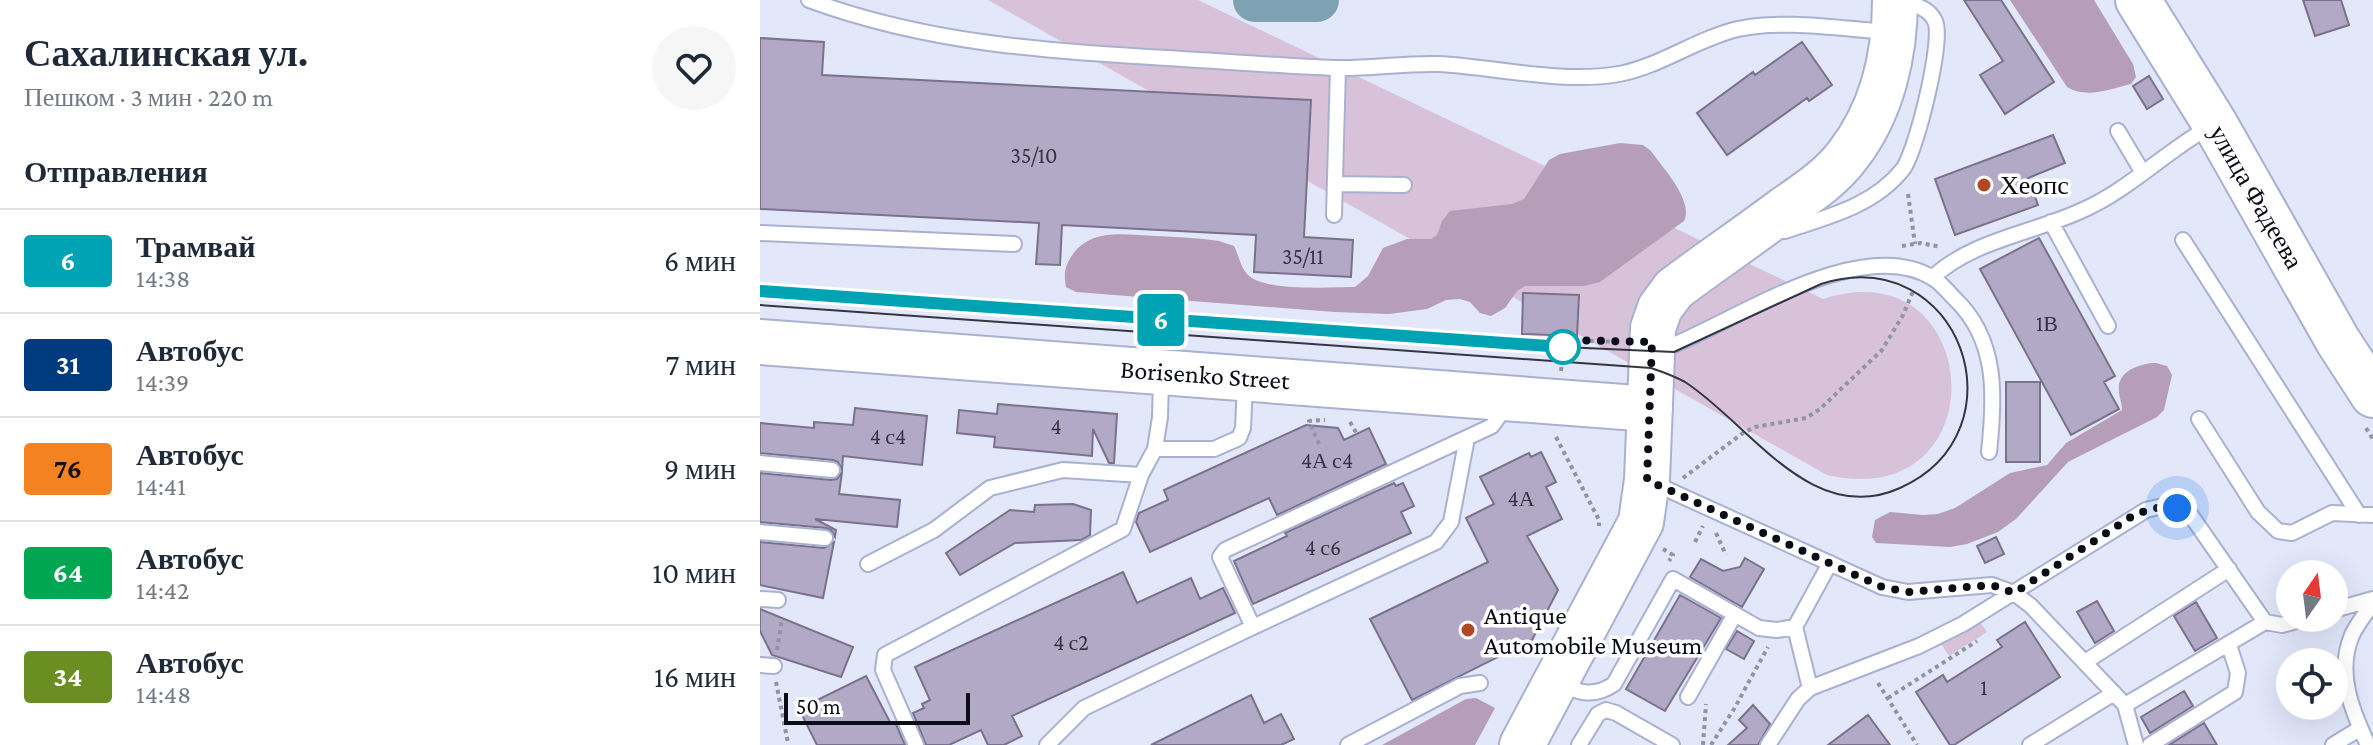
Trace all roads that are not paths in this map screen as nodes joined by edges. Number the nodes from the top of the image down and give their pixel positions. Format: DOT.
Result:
graph roads {
  1 [pos="809,0"];
  2 [pos="2138,0"];
  3 [pos="1895,12"];
  4 [pos="1338,68"];
  5 [pos="2215,124"];
  6 [pos="2118,131"];
  7 [pos="2143,173"];
  8 [pos="1335,184"];
  9 [pos="1404,185"];
  10 [pos="1334,215"];
  11 [pos="2051,222"];
  12 [pos="1758,228"];
  13 [pos="760,233"];
  14 [pos="2183,240"];
  15 [pos="1014,244"];
  16 [pos="1932,278"];
  17 [pos="2108,326"];
  18 [pos="760,342"];
  19 [pos="1652,345"];
  20 [pos="1161,372"];
  21 [pos="1245,378"];
  22 [pos="2373,395"];
  23 [pos="1512,399"];
  24 [pos="1650,409"];
  25 [pos="2199,419"];
  26 [pos="1467,438"];
  27 [pos="1155,449"];
  28 [pos="1989,452"];
  29 [pos="760,463"];
  30 [pos="832,470"];
  31 [pos="1141,475"];
  32 [pos="1657,485"];
  33 [pos="2366,515"];
  34 [pos="760,532"];
  35 [pos="825,538"];
  36 [pos="1830,563"];
  37 [pos="868,564"];
  38 [pos="2229,569"];
  39 [pos="2014,593"];
  40 [pos="760,599"];
  41 [pos="778,600"];
  42 [pos="2373,601"];
  43 [pos="2348,607"];
  44 [pos="1735,614"];
  45 [pos="2265,622"];
  46 [pos="2276,624"];
  47 [pos="1253,627"];
  48 [pos="1795,627"];
  49 [pos="2229,645"];
  50 [pos="2085,662"];
  51 [pos="1556,681"];
  52 [pos="1480,683"];
  53 [pos="1810,688"];
  54 [pos="2114,693"];
  55 [pos="1688,697"];
  56 [pos="2125,705"];
  57 [pos="2359,729"];
  58 [pos="916,745"];
  59 [pos="1047,745"];
  60 [pos="1348,745"];
  61 [pos="1522,745"];
  62 [pos="1579,745"];
  63 [pos="1672,745"];
  64 [pos="1768,745"];
  65 [pos="2030,745"];
  66 [pos="2136,745"];
  67 [pos="2150,745"];
  68 [pos="2333,745"];
  69 [pos="2368,745"];
  1 -- 4 [label="lane"];
  2 -- 5 [label="main road, улица Фадеева"];
  3 -- 4 [label="lane"];
  3 -- 12 [label="main road"];
  3 -- 12 [label="lane"];
  4 -- 8 [label="lane"];
  5 -- 7 [label="lane"];
  5 -- 22 [label="main road, улица Фадеева"];
  6 -- 7 [label="lane"];
  7 -- 11 [label="lane"];
  8 -- 9 [label="lane"];
  8 -- 10 [label="lane"];
  11 -- 16 [label="lane"];
  11 -- 17 [label="lane"];
  12 -- 19 [label="main road"];
  13 -- 15 [label="lane"];
  14 -- 33 [label="lane"];
  16 -- 19 [label="lane"];
  16 -- 28 [label="lane"];
  18 -- 20 [label="main road, Borisenko Street"];
  19 -- 24 [label="main road"];
  20 -- 21 [label="main road, Borisenko Street"];
  20 -- 27 [label="lane"];
  21 -- 23 [label="main road, Borisenko Street"];
  21 -- 27 [label="lane"];
  23 -- 24 [label="main road, Borisenko Street"];
  23 -- 26 [label="lane"];
  24 -- 32 [label="main road"];
  25 -- 33 [label="lane"];
  26 -- 47 [label="lane"];
  26 -- 47 [label="lane"];
  27 -- 31 [label="lane"];
  29 -- 30 [label="lane"];
  31 -- 37 [label="lane"];
  31 -- 58 [label="lane"];
  32 -- 36 [label="lane"];
  32 -- 51 [label="main road"];
  34 -- 35 [label="lane"];
  36 -- 39 [label="lane"];
  36 -- 48 [label="lane"];
  38 -- 39 [label="lane"];
  38 -- 45 [label="lane"];
  38 -- 50 [label="lane"];
  39 -- 50 [label="lane"];
  39 -- 53 [label="lane"];
  40 -- 41 [label="lane"];
  42 -- 43 [label="lane"];
  42 -- 57 [label="lane"];
  44 -- 48 [label="lane"];
  44 -- 51 [label="lane"];
  44 -- 55 [label="lane"];
  45 -- 46 [label="lane"];
  45 -- 49 [label="lane"];
  47 -- 59 [label="lane"];
  48 -- 53 [label="lane"];
  49 -- 56 [label="lane"];
  49 -- 67 [label="lane"];
  50 -- 54 [label="lane"];
  51 -- 61 [label="main road"];
  52 -- 60 [label="lane"];
  53 -- 64 [label="lane"];
  54 -- 56 [label="lane"];
  54 -- 65 [label="lane"];
  56 -- 66 [label="lane"];
  57 -- 68 [label="lane"];
  57 -- 69 [label="lane"];
  62 -- 63 [label="lane"];
}
